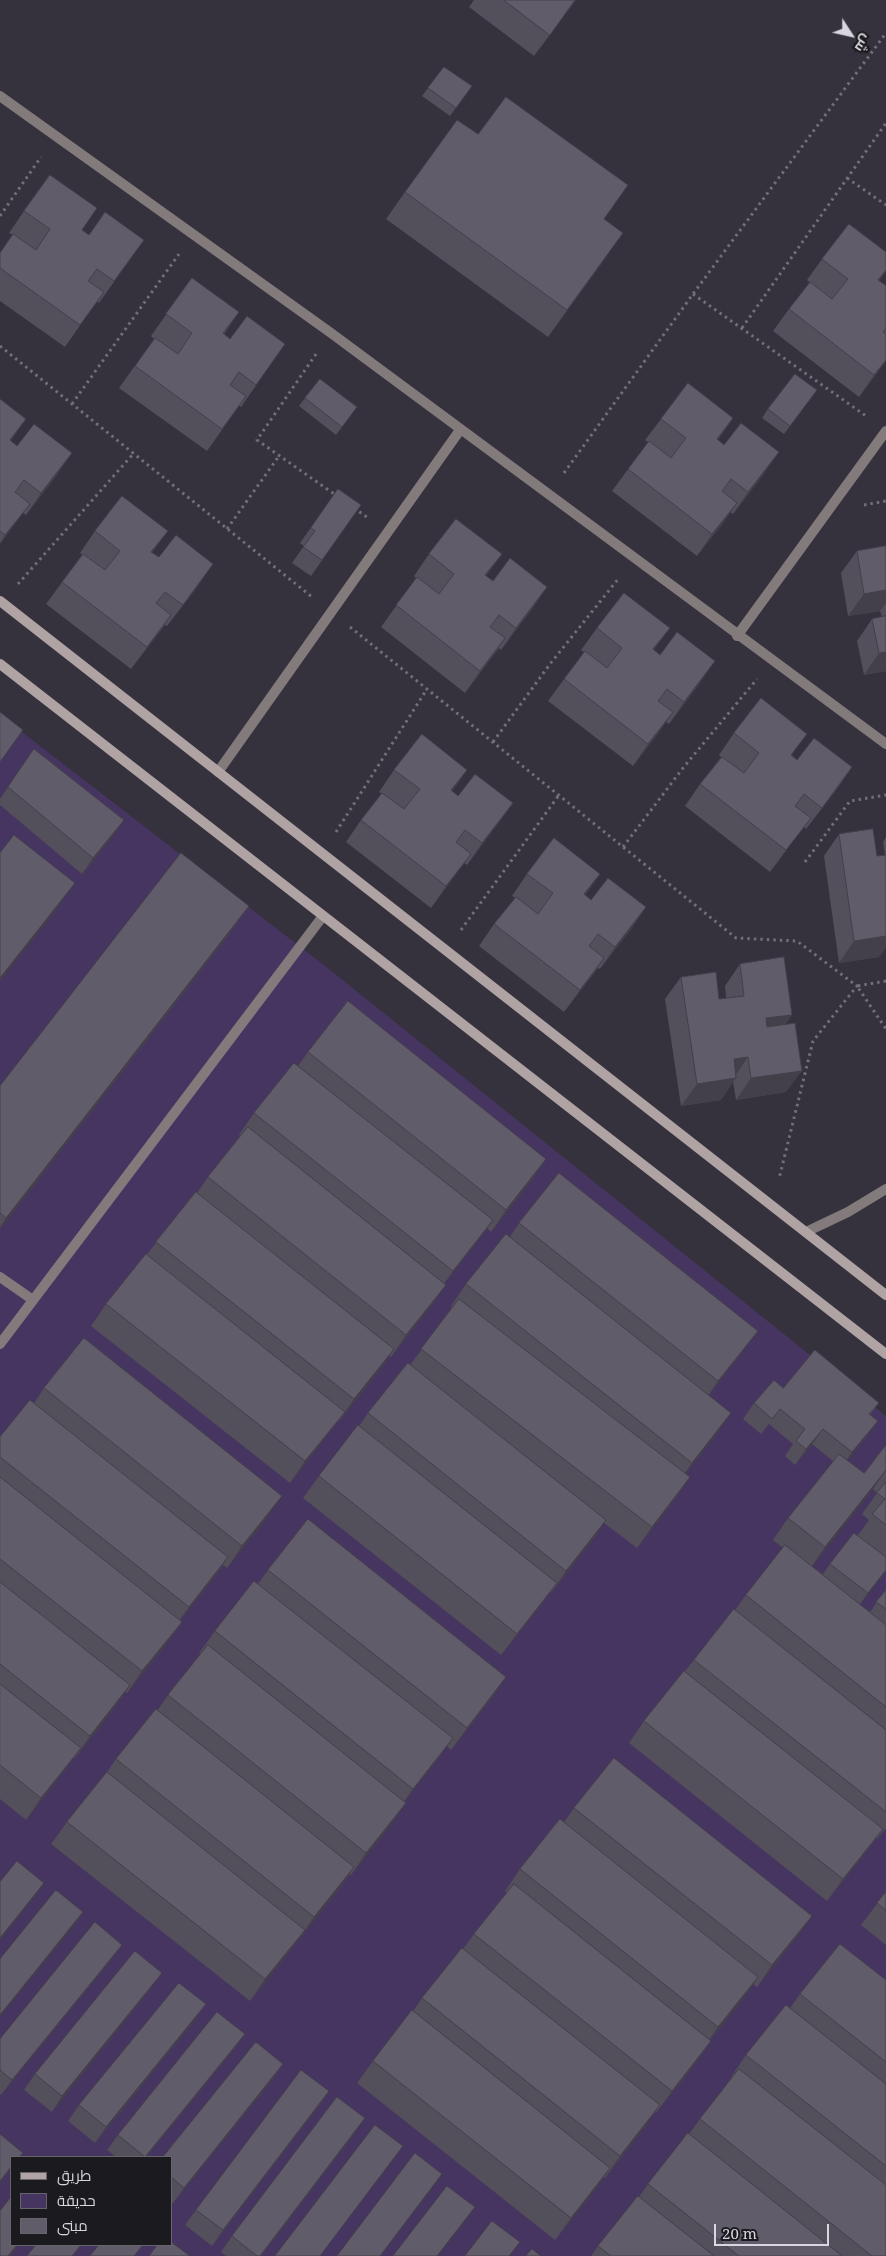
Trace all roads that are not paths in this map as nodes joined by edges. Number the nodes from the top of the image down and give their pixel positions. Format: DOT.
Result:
graph roads {
  1 [pos="0,96"];
  2 [pos="460,430"];
  3 [pos="886,431"];
  4 [pos="1,602"];
  5 [pos="737,636"];
  6 [pos="0,664"];
  7 [pos="886,744"];
  8 [pos="218,772"];
  9 [pos="323,916"];
  10 [pos="886,1190"];
  11 [pos="806,1232"];
  12 [pos="0,1276"];
  13 [pos="886,1295"];
  14 [pos="33,1300"];
  15 [pos="0,1344"];
  16 [pos="886,1354"];
  1 -- 2 [label="street"];
  2 -- 5 [label="street"];
  2 -- 8 [label="street"];
  3 -- 5 [label="street"];
  4 -- 8 [label="main road"];
  5 -- 7 [label="street"];
  6 -- 9 [label="main road"];
  8 -- 11 [label="main road"];
  9 -- 14 [label="street"];
  9 -- 16 [label="main road"];
  10 -- 11 [label="street"];
  11 -- 13 [label="main road"];
  12 -- 14 [label="street"];
  14 -- 15 [label="street"];
}
